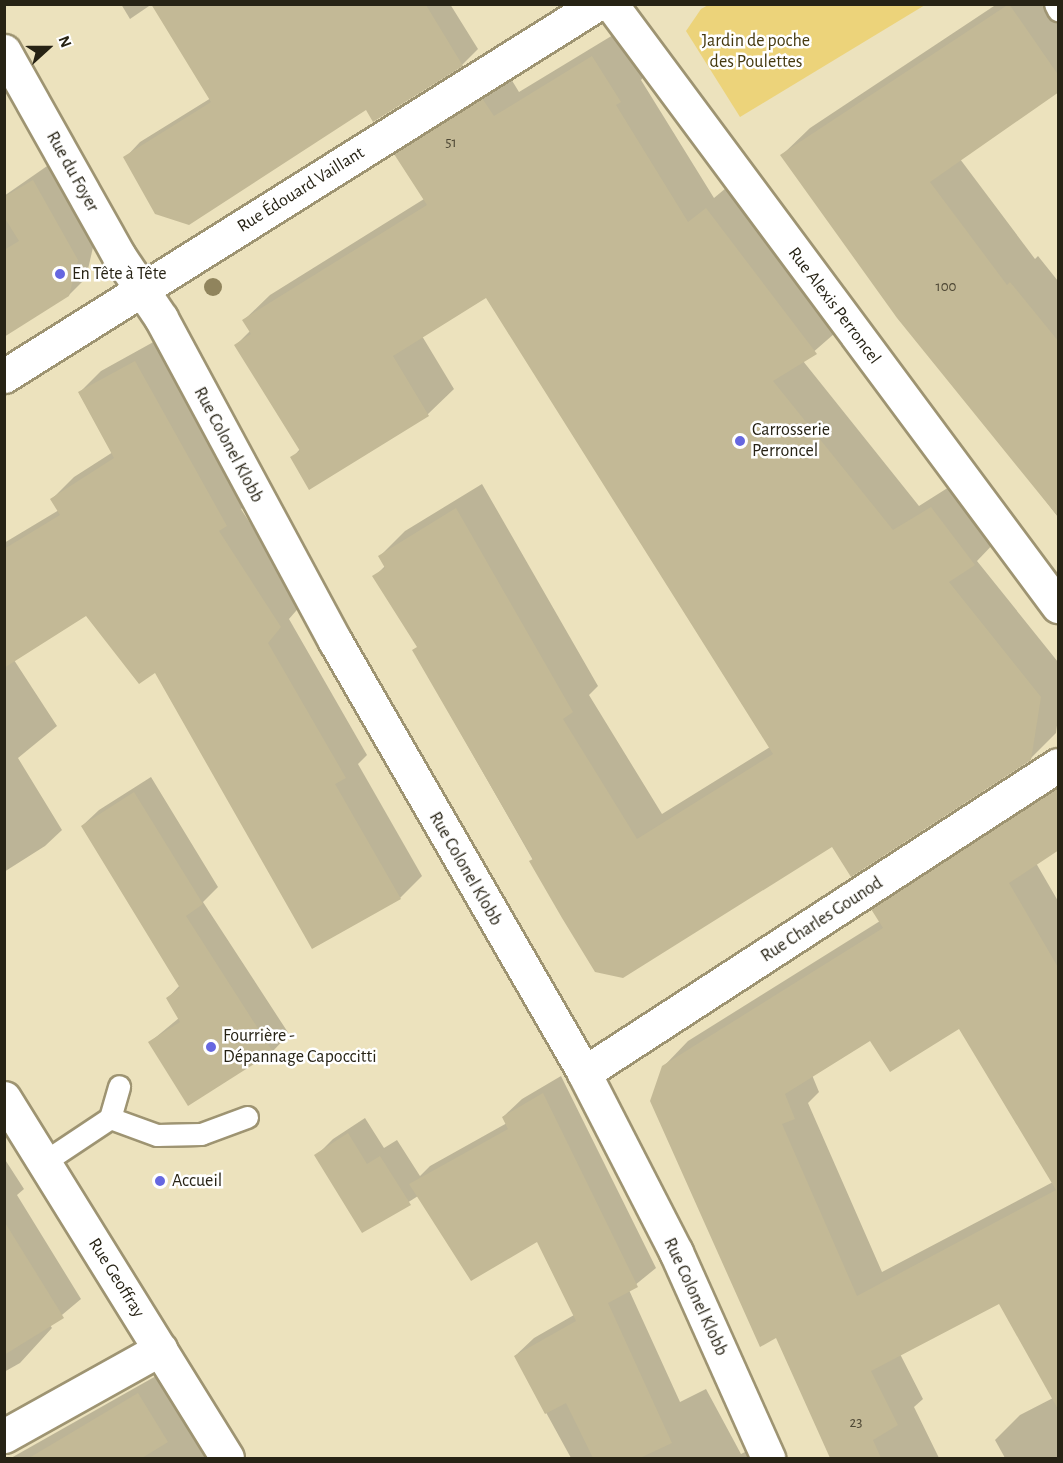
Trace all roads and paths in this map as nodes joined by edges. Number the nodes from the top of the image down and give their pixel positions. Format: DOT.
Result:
graph roads {
  1 [pos="597,4"];
  2 [pos="611,4"];
  3 [pos="1055,4"];
  4 [pos="1059,10"];
  5 [pos="4,51"];
  6 [pos="142,290"];
  7 [pos="4,376"];
  8 [pos="1059,606"];
  9 [pos="1059,765"];
  10 [pos="584,1073"];
  11 [pos="119,1086"];
  12 [pos="4,1098"];
  13 [pos="247,1117"];
  14 [pos="110,1118"];
  15 [pos="44,1162"];
  16 [pos="160,1349"];
  17 [pos="4,1436"];
  18 [pos="227,1458"];
  19 [pos="768,1458"];
  1 -- 6 [label="street, Rue Édouard Vaillant"];
  2 -- 8 [label="street, Rue Alexis Perroncel"];
  3 -- 4 [label="lane"];
  5 -- 6 [label="street, Rue du Foyer"];
  6 -- 7 [label="street, Rue Édouard Vaillant"];
  6 -- 10 [label="street, Rue Colonel Klobb"];
  9 -- 10 [label="street, Rue Charles Gounod"];
  10 -- 19 [label="street, Rue Colonel Klobb"];
  11 -- 14 [label="lane"];
  12 -- 15 [label="street, Rue Geoffray"];
  13 -- 14 [label="lane"];
  14 -- 15 [label="lane"];
  15 -- 16 [label="street, Rue Geoffray"];
  16 -- 17 [label="street"];
  16 -- 18 [label="street, Rue Geoffray"];
}
